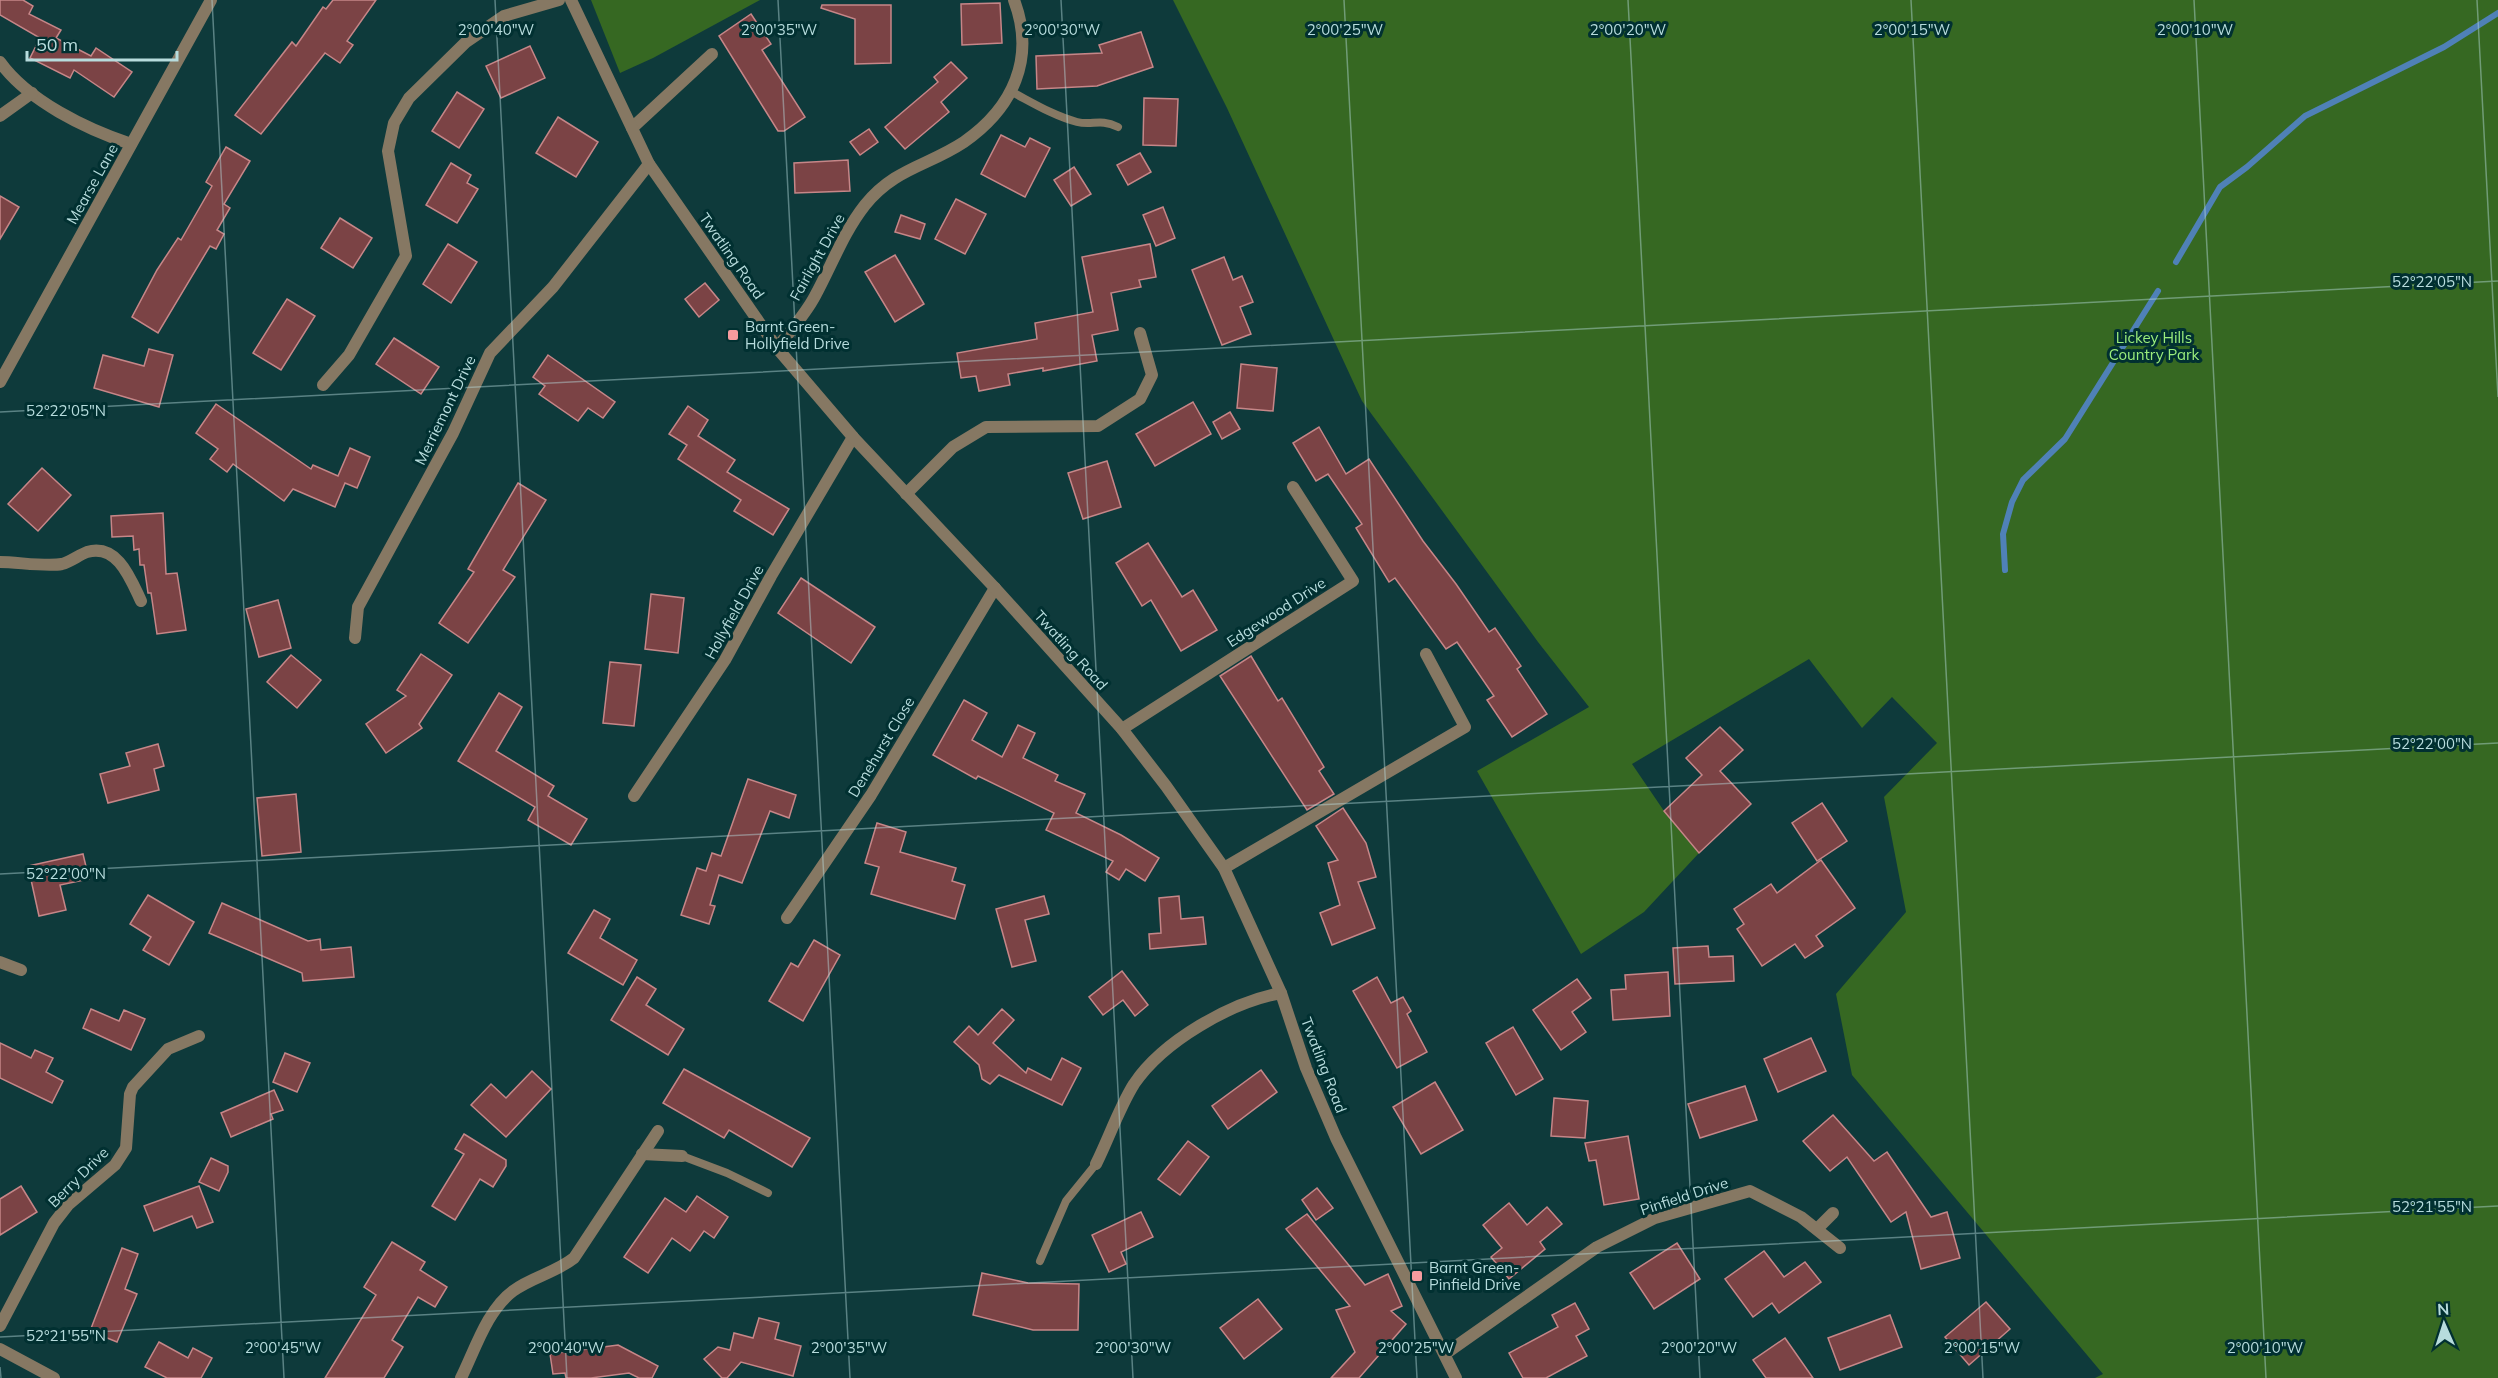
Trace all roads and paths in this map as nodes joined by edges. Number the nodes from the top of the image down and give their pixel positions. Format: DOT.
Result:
graph roads {
  1 [pos="211,0"];
  2 [pos="559,0"];
  3 [pos="571,0"];
  4 [pos="1014,0"];
  5 [pos="712,54"];
  6 [pos="0,62"];
  7 [pos="1012,92"];
  8 [pos="32,93"];
  9 [pos="0,116"];
  10 [pos="1118,127"];
  11 [pos="632,128"];
  12 [pos="131,144"];
  13 [pos="649,164"];
  14 [pos="1140,333"];
  15 [pos="777,348"];
  16 [pos="0,382"];
  17 [pos="323,385"];
  18 [pos="853,437"];
  19 [pos="1293,487"];
  20 [pos="906,494"];
  21 [pos="0,561"];
  22 [pos="995,588"];
  23 [pos="141,601"];
  24 [pos="356,638"];
  25 [pos="1426,654"];
  26 [pos="1122,729"];
  27 [pos="634,796"];
  28 [pos="1224,868"];
  29 [pos="787,918"];
  30 [pos="0,962"];
  31 [pos="21,970"];
  32 [pos="1281,993"];
  33 [pos="199,1036"];
  34 [pos="658,1131"];
  35 [pos="642,1154"];
  36 [pos="682,1156"];
  37 [pos="1096,1164"];
  38 [pos="768,1193"];
  39 [pos="1833,1212"];
  40 [pos="1817,1229"];
  41 [pos="1840,1248"];
  42 [pos="1040,1261"];
  43 [pos="0,1326"];
  44 [pos="0,1349"];
  45 [pos="1445,1354"];
  46 [pos="54,1378"];
  47 [pos="461,1378"];
  48 [pos="1456,1378"];
  1 -- 12 [label="street, Mearse Lane"];
  2 -- 17 [label="street"];
  3 -- 11 [label="street, Twatling Road"];
  4 -- 7 [label="street, Fairlight Drive"];
  5 -- 11 [label="street"];
  6 -- 8 [label="street"];
  7 -- 10 [label="lane"];
  7 -- 15 [label="street, Fairlight Drive"];
  8 -- 9 [label="street"];
  8 -- 12 [label="street"];
  11 -- 13 [label="street, Twatling Road"];
  12 -- 16 [label="street, Mearse Lane"];
  13 -- 15 [label="street, Twatling Road"];
  13 -- 24 [label="street, Merriemont Drive"];
  14 -- 20 [label="street"];
  15 -- 18 [label="street, Twatling Road"];
  18 -- 20 [label="street, Twatling Road"];
  18 -- 27 [label="street, Hollyfield Drive"];
  19 -- 26 [label="street, Edgewood Drive"];
  20 -- 22 [label="street, Twatling Road"];
  21 -- 23 [label="street"];
  22 -- 26 [label="street, Twatling Road"];
  22 -- 29 [label="street, Denehurst Close"];
  25 -- 28 [label="street"];
  26 -- 28 [label="street, Twatling Road"];
  28 -- 32 [label="street, Twatling Road"];
  30 -- 31 [label="street"];
  32 -- 37 [label="street"];
  32 -- 45 [label="street, Twatling Road"];
  33 -- 43 [label="street, Berry Drive"];
  34 -- 35 [label="street"];
  35 -- 36 [label="street"];
  35 -- 47 [label="street"];
  36 -- 38 [label="lane"];
  37 -- 42 [label="lane"];
  39 -- 40 [label="street"];
  40 -- 41 [label="street, Pinfield Drive"];
  40 -- 45 [label="street, Pinfield Drive"];
  44 -- 46 [label="street"];
  45 -- 48 [label="street, Twatling Road"];
}
